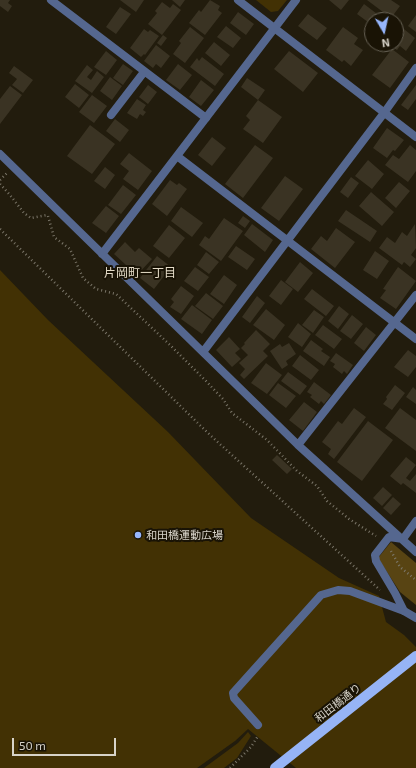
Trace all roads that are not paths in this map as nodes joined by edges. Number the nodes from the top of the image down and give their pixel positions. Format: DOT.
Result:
graph roads {
  1 [pos="50,0"];
  2 [pos="238,0"];
  3 [pos="296,0"];
  4 [pos="274,28"];
  5 [pos="416,68"];
  6 [pos="144,72"];
  7 [pos="384,112"];
  8 [pos="111,115"];
  9 [pos="206,118"];
  10 [pos="416,137"];
  11 [pos="0,154"];
  12 [pos="177,156"];
  13 [pos="288,241"];
  14 [pos="102,254"];
  15 [pos="416,295"];
  16 [pos="395,323"];
  17 [pos="416,339"];
  18 [pos="202,352"];
  19 [pos="298,445"];
  20 [pos="416,522"];
  21 [pos="403,539"];
  22 [pos="416,552"];
  23 [pos="404,611"];
  24 [pos="416,618"];
  25 [pos="416,656"];
  26 [pos="258,725"];
  27 [pos="275,768"];
  1 -- 6 [label="street"];
  2 -- 4 [label="street"];
  3 -- 4 [label="street"];
  4 -- 7 [label="street"];
  4 -- 9 [label="street"];
  5 -- 7 [label="street"];
  6 -- 8 [label="street"];
  6 -- 9 [label="street"];
  7 -- 10 [label="street"];
  7 -- 13 [label="street"];
  9 -- 12 [label="street"];
  11 -- 14 [label="street"];
  12 -- 13 [label="street"];
  12 -- 14 [label="street"];
  13 -- 16 [label="street"];
  13 -- 18 [label="street"];
  14 -- 18 [label="street"];
  15 -- 16 [label="street"];
  16 -- 17 [label="street"];
  16 -- 19 [label="street"];
  18 -- 19 [label="street"];
  19 -- 21 [label="street"];
  20 -- 21 [label="street"];
  21 -- 22 [label="street"];
  21 -- 23 [label="street"];
  23 -- 24 [label="street"];
  23 -- 26 [label="street"];
  25 -- 27 [label="main road, 和田橋通り"];
}
